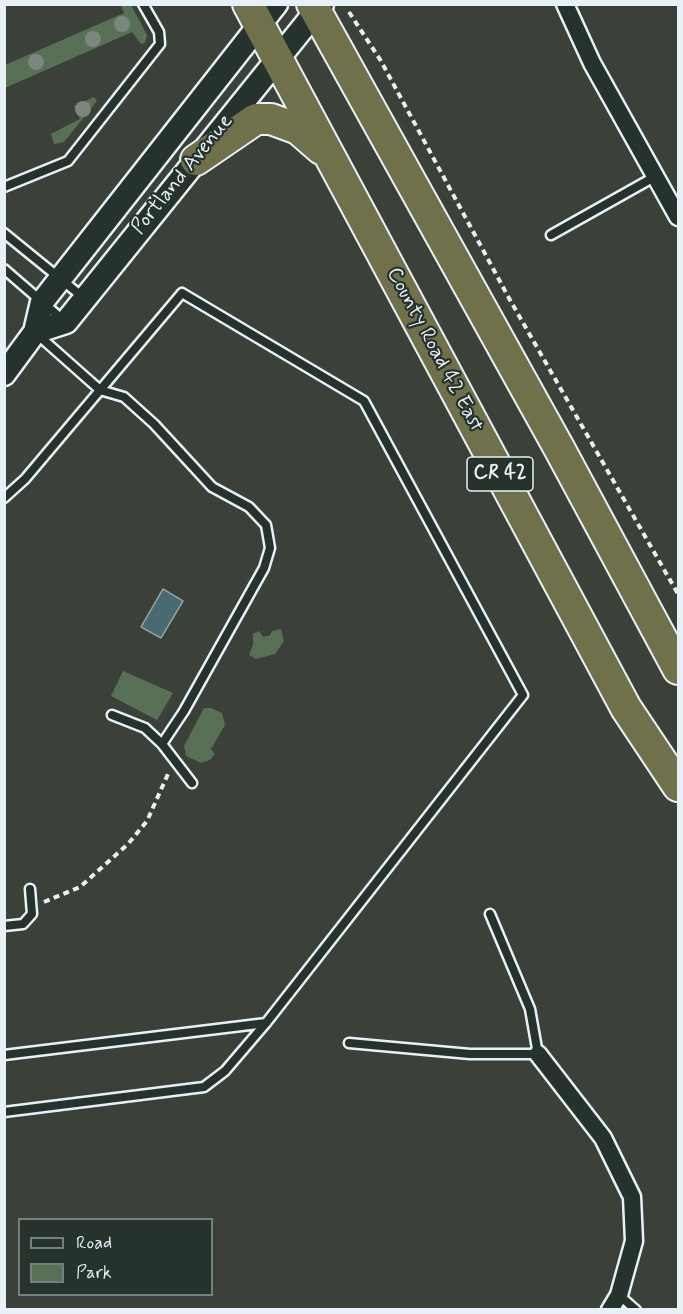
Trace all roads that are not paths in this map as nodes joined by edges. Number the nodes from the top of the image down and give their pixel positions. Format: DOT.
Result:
graph roads {
  1 [pos="143,4"];
  2 [pos="565,4"];
  3 [pos="317,7"];
  4 [pos="261,11"];
  5 [pos="277,59"];
  6 [pos="330,157"];
  7 [pos="196,160"];
  8 [pos="656,176"];
  9 [pos="4,187"];
  10 [pos="678,217"];
  11 [pos="4,233"];
  12 [pos="551,236"];
  13 [pos="4,269"];
  14 [pos="60,279"];
  15 [pos="85,298"];
  16 [pos="42,302"];
  17 [pos="66,322"];
  18 [pos="35,332"];
  19 [pos="4,374"];
  20 [pos="100,390"];
  21 [pos="4,498"];
  22 [pos="678,669"];
  23 [pos="112,715"];
  24 [pos="162,744"];
  25 [pos="192,783"];
  26 [pos="678,786"];
  27 [pos="30,889"];
  28 [pos="490,914"];
  29 [pos="4,926"];
  30 [pos="266,1023"];
  31 [pos="349,1043"];
  32 [pos="538,1054"];
  33 [pos="4,1055"];
  34 [pos="4,1112"];
  35 [pos="614,1302"];
  36 [pos="636,1310"];
  1 -- 9 [label="lane"];
  2 -- 8 [label="street"];
  3 -- 5 [label="street, Portland Avenue"];
  3 -- 22 [label="highway, CR 42"];
  4 -- 5 [label="highway, County Road 42 East / CR 42"];
  4 -- 14 [label="street, Portland Avenue"];
  5 -- 6 [label="highway, County Road 42 East / CR 42"];
  5 -- 7 [label="street, Portland Avenue"];
  6 -- 7 [label="highway"];
  6 -- 26 [label="highway, County Road 42 East / CR 42"];
  7 -- 15 [label="street, Portland Avenue"];
  8 -- 10 [label="street"];
  8 -- 12 [label="lane"];
  11 -- 14 [label="lane"];
  13 -- 16 [label="lane"];
  14 -- 15 [label="lane"];
  14 -- 16 [label="street, Portland Avenue"];
  15 -- 17 [label="street, Portland Avenue"];
  16 -- 17 [label="lane"];
  16 -- 18 [label="street, Portland Avenue"];
  17 -- 18 [label="street"];
  18 -- 19 [label="street, Portland Avenue"];
  18 -- 20 [label="lane"];
  20 -- 21 [label="lane"];
  20 -- 24 [label="lane"];
  20 -- 30 [label="lane"];
  23 -- 24 [label="lane"];
  24 -- 25 [label="lane"];
  27 -- 29 [label="lane"];
  28 -- 32 [label="lane"];
  30 -- 33 [label="lane"];
  30 -- 34 [label="lane"];
  31 -- 32 [label="lane"];
  32 -- 35 [label="street"];
  35 -- 36 [label="lane"];
}
